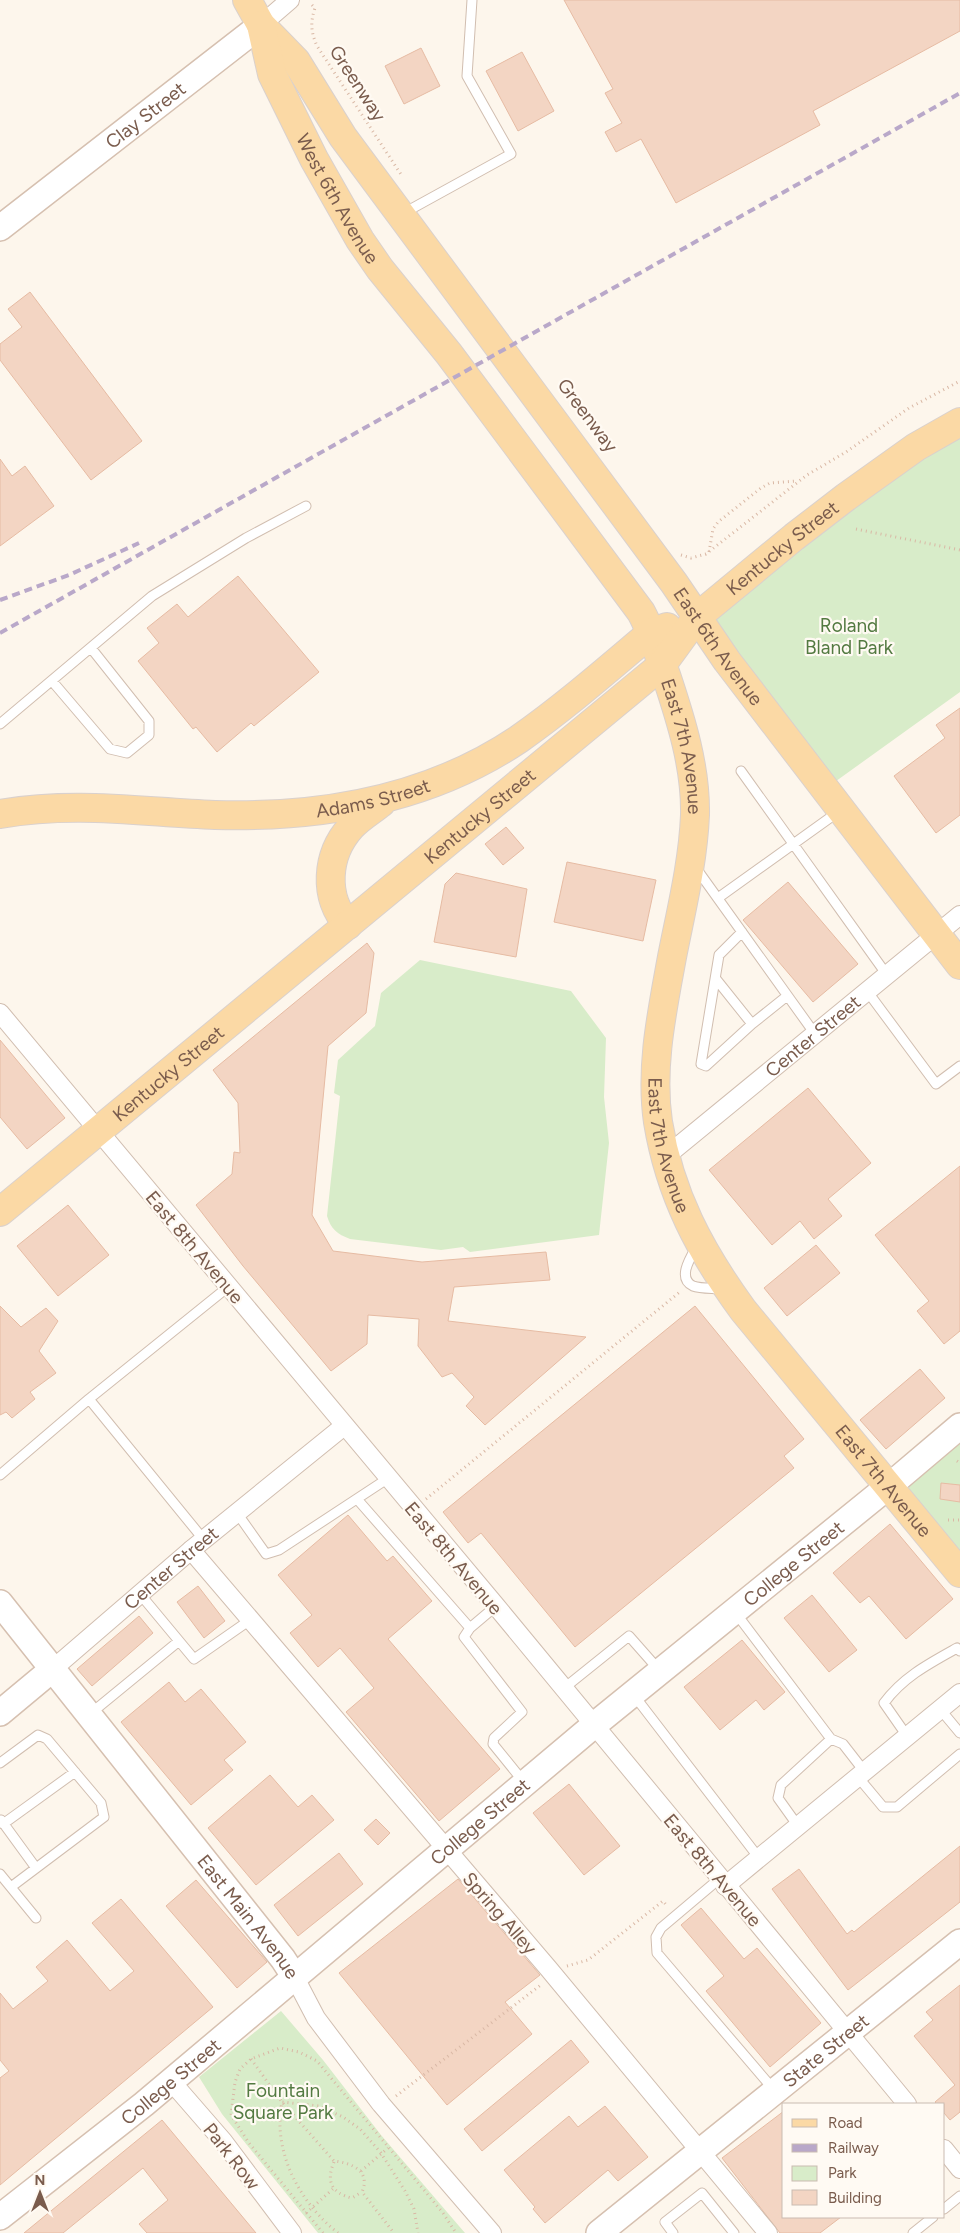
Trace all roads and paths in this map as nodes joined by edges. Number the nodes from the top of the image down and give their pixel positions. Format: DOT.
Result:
graph roads {
  1 [pos="247,0"];
  2 [pos="290,0"];
  3 [pos="472,0"];
  4 [pos="312,4"];
  5 [pos="261,25"];
  6 [pos="410,210"];
  7 [pos="0,228"];
  8 [pos="481,325"];
  9 [pos="960,381"];
  10 [pos="960,422"];
  11 [pos="798,481"];
  12 [pos="306,506"];
  13 [pos="856,529"];
  14 [pos="960,550"];
  15 [pos="708,552"];
  16 [pos="678,553"];
  17 [pos="697,617"];
  18 [pos="652,632"];
  19 [pos="91,648"];
  20 [pos="662,665"];
  21 [pos="52,681"];
  22 [pos="0,724"];
  23 [pos="741,770"];
  24 [pos="390,796"];
  25 [pos="841,810"];
  26 [pos="0,814"];
  27 [pos="792,844"];
  28 [pos="690,860"];
  29 [pos="718,898"];
  30 [pos="960,915"];
  31 [pos="348,925"];
  32 [pos="742,932"];
  33 [pos="936,935"];
  34 [pos="960,965"];
  35 [pos="887,975"];
  36 [pos="716,979"];
  37 [pos="867,991"];
  38 [pos="788,996"];
  39 [pos="0,1013"];
  40 [pos="752,1024"];
  41 [pos="815,1034"];
  42 [pos="960,1066"];
  43 [pos="98,1131"];
  44 [pos="665,1157"];
  45 [pos="0,1212"];
  46 [pos="228,1287"];
  47 [pos="681,1291"];
  48 [pos="89,1399"];
  49 [pos="344,1426"];
  50 [pos="960,1426"];
  51 [pos="0,1475"];
  52 [pos="388,1479"];
  53 [pos="888,1487"];
  54 [pos="357,1499"];
  55 [pos="426,1500"];
  56 [pos="237,1513"];
  57 [pos="948,1520"];
  58 [pos="960,1520"];
  59 [pos="198,1545"];
  60 [pos="960,1573"];
  61 [pos="140,1594"];
  62 [pos="0,1603"];
  63 [pos="496,1606"];
  64 [pos="734,1612"];
  65 [pos="250,1620"];
  66 [pos="470,1628"];
  67 [pos="179,1641"];
  68 [pos="960,1651"];
  69 [pos="54,1668"];
  70 [pos="660,1672"];
  71 [pos="563,1689"];
  72 [pos="960,1693"];
  73 [pos="633,1694"];
  74 [pos="940,1709"];
  75 [pos="0,1713"];
  76 [pos="90,1714"];
  77 [pos="593,1726"];
  78 [pos="960,1733"];
  79 [pos="907,1736"];
  80 [pos="832,1739"];
  81 [pos="960,1754"];
  82 [pos="0,1763"];
  83 [pos="75,1772"];
  84 [pos="861,1774"];
  85 [pos="525,1784"];
  86 [pos="2,1821"];
  87 [pos="798,1826"];
  88 [pos="445,1850"];
  89 [pos="759,1858"];
  90 [pos="36,1868"];
  91 [pos="0,1874"];
  92 [pos="722,1882"];
  93 [pos="11,1887"];
  94 [pos="674,1900"];
  95 [pos="36,1918"];
  96 [pos="959,1945"];
  97 [pos="553,1975"];
  98 [pos="294,1976"];
  99 [pos="848,2032"];
  100 [pos="251,2059"];
  101 [pos="170,2080"];
  102 [pos="776,2092"];
  103 [pos="282,2102"];
  104 [pos="906,2103"];
  105 [pos="383,2106"];
  106 [pos="366,2119"];
  107 [pos="388,2148"];
  108 [pos="700,2152"];
  109 [pos="381,2153"];
  110 [pos="334,2161"];
  111 [pos="360,2171"];
  112 [pos="334,2188"];
  113 [pos="362,2192"];
  114 [pos="960,2196"];
  115 [pos="313,2207"];
  116 [pos="945,2207"];
  117 [pos="306,2213"];
  118 [pos="0,2217"];
  119 [pos="932,2218"];
  120 [pos="292,2233"];
  121 [pos="323,2233"];
  122 [pos="338,2233"];
  123 [pos="394,2233"];
  124 [pos="418,2233"];
  125 [pos="456,2233"];
  126 [pos="492,2233"];
  127 [pos="599,2233"];
  128 [pos="674,2233"];
  129 [pos="734,2233"];
  130 [pos="768,2233"];
  131 [pos="913,2233"];
  1 -- 5 [label="main road, West 6th Avenue"];
  2 -- 5 [label="street, Clay Street"];
  3 -- 6 [label="lane"];
  4 -- 6 [label="path, Greenway"];
  5 -- 6 [label="main road, West 6th Avenue"];
  5 -- 7 [label="street, Clay Street"];
  5 -- 18 [label="main road, West 6th Avenue"];
  6 -- 8 [label="main road, West 6th Avenue"];
  8 -- 17 [label="main road, East 6th Avenue"];
  9 -- 11 [label="path"];
  10 -- 17 [label="main road, Kentucky Street"];
  11 -- 15 [label="path"];
  11 -- 15 [label="path"];
  12 -- 19 [label="lane"];
  13 -- 14 [label="path"];
  15 -- 16 [label="path"];
  17 -- 18 [label="main road, Adams Street"];
  17 -- 20 [label="main road, Kentucky Street"];
  17 -- 25 [label="main road, East 6th Avenue"];
  18 -- 20 [label="main road, East 7th Avenue"];
  18 -- 24 [label="main road, Adams Street"];
  19 -- 21 [label="lane"];
  19 -- 21 [label="lane"];
  20 -- 28 [label="main road, East 7th Avenue"];
  20 -- 31 [label="main road, Kentucky Street"];
  21 -- 22 [label="lane"];
  23 -- 27 [label="lane"];
  24 -- 26 [label="main road, Adams Street"];
  24 -- 31 [label="main road"];
  25 -- 27 [label="lane"];
  25 -- 33 [label="main road, East 6th Avenue"];
  27 -- 29 [label="lane"];
  27 -- 35 [label="lane"];
  28 -- 29 [label="lane"];
  28 -- 44 [label="main road, East 7th Avenue"];
  29 -- 32 [label="lane"];
  30 -- 33 [label="street, Center Street"];
  31 -- 43 [label="main road, Kentucky Street"];
  32 -- 36 [label="lane"];
  32 -- 38 [label="lane"];
  33 -- 34 [label="main road, East 6th Avenue"];
  33 -- 35 [label="street, Center Street"];
  35 -- 37 [label="street, Center Street"];
  36 -- 40 [label="lane"];
  36 -- 40 [label="lane"];
  37 -- 41 [label="street, Center Street"];
  37 -- 42 [label="lane"];
  38 -- 40 [label="lane"];
  38 -- 41 [label="lane"];
  39 -- 43 [label="street, East 8th Avenue"];
  41 -- 44 [label="street, Center Street"];
  43 -- 45 [label="main road, Kentucky Street"];
  43 -- 46 [label="street, East 8th Avenue"];
  44 -- 53 [label="main road, East 7th Avenue"];
  46 -- 48 [label="lane"];
  46 -- 49 [label="street, East 8th Avenue"];
  47 -- 55 [label="path"];
  48 -- 51 [label="lane"];
  48 -- 59 [label="lane"];
  49 -- 52 [label="street, East 8th Avenue"];
  49 -- 56 [label="street, Center Street"];
  50 -- 53 [label="street, College Street"];
  52 -- 54 [label="lane"];
  52 -- 63 [label="street, East 8th Avenue"];
  53 -- 60 [label="main road, East 7th Avenue"];
  53 -- 64 [label="street, College Street"];
  54 -- 56 [label="lane"];
  54 -- 66 [label="lane"];
  56 -- 59 [label="street, Center Street"];
  57 -- 58 [label="path"];
  59 -- 61 [label="street, Center Street"];
  59 -- 65 [label="street, Spring Alley"];
  61 -- 67 [label="lane"];
  61 -- 69 [label="street, Center Street"];
  62 -- 69 [label="street, East Main Avenue"];
  63 -- 66 [label="lane"];
  63 -- 71 [label="street, East 8th Avenue"];
  64 -- 70 [label="street, College Street"];
  64 -- 80 [label="lane"];
  65 -- 67 [label="lane"];
  65 -- 88 [label="street, Spring Alley"];
  66 -- 85 [label="lane"];
  67 -- 76 [label="lane"];
  68 -- 79 [label="lane"];
  69 -- 75 [label="street, Center Street"];
  69 -- 76 [label="street, East Main Avenue"];
  70 -- 71 [label="lane"];
  70 -- 73 [label="street, College Street"];
  71 -- 77 [label="street, East 8th Avenue"];
  72 -- 74 [label="street"];
  73 -- 77 [label="street, College Street"];
  73 -- 89 [label="lane"];
  74 -- 78 [label="lane"];
  74 -- 79 [label="street"];
  76 -- 98 [label="street, East Main Avenue"];
  77 -- 85 [label="street, College Street"];
  77 -- 92 [label="street, East 8th Avenue"];
  79 -- 84 [label="street"];
  80 -- 84 [label="lane"];
  80 -- 87 [label="lane"];
  81 -- 84 [label="lane"];
  82 -- 83 [label="lane"];
  83 -- 86 [label="lane"];
  83 -- 90 [label="lane"];
  84 -- 87 [label="street"];
  85 -- 88 [label="street, College Street"];
  86 -- 90 [label="lane"];
  87 -- 89 [label="street"];
  88 -- 97 [label="street, Spring Alley"];
  88 -- 98 [label="street, College Street"];
  89 -- 92 [label="street"];
  90 -- 93 [label="lane"];
  91 -- 93 [label="lane"];
  92 -- 99 [label="street, East 8th Avenue"];
  92 -- 102 [label="lane"];
  93 -- 95 [label="lane"];
  94 -- 97 [label="path"];
  96 -- 99 [label="street, State Street"];
  97 -- 105 [label="path"];
  97 -- 108 [label="street, Spring Alley"];
  98 -- 101 [label="street, College Street"];
  98 -- 105 [label="street, East Main Avenue"];
  99 -- 102 [label="street, State Street"];
  99 -- 104 [label="street, East 8th Avenue"];
  100 -- 103 [label="path"];
  100 -- 106 [label="path"];
  100 -- 117 [label="path"];
  101 -- 118 [label="street, College Street"];
  101 -- 120 [label="street, Park Row"];
  102 -- 108 [label="street, State Street"];
  103 -- 109 [label="path"];
  103 -- 110 [label="path"];
  103 -- 115 [label="path"];
  105 -- 106 [label="path"];
  105 -- 126 [label="street, East Main Avenue"];
  106 -- 107 [label="path"];
  107 -- 109 [label="path"];
  107 -- 125 [label="path"];
  108 -- 127 [label="street, State Street"];
  108 -- 130 [label="street, Spring Alley"];
  109 -- 111 [label="path"];
  109 -- 124 [label="path"];
  110 -- 111 [label="path"];
  110 -- 112 [label="path"];
  111 -- 113 [label="path"];
  112 -- 113 [label="path"];
  112 -- 115 [label="path"];
  113 -- 123 [label="path"];
  114 -- 116 [label="lane"];
  115 -- 117 [label="path"];
  115 -- 122 [label="path"];
  117 -- 121 [label="path"];
  119 -- 131 [label="lane"];
  128 -- 129 [label="lane"];
}
